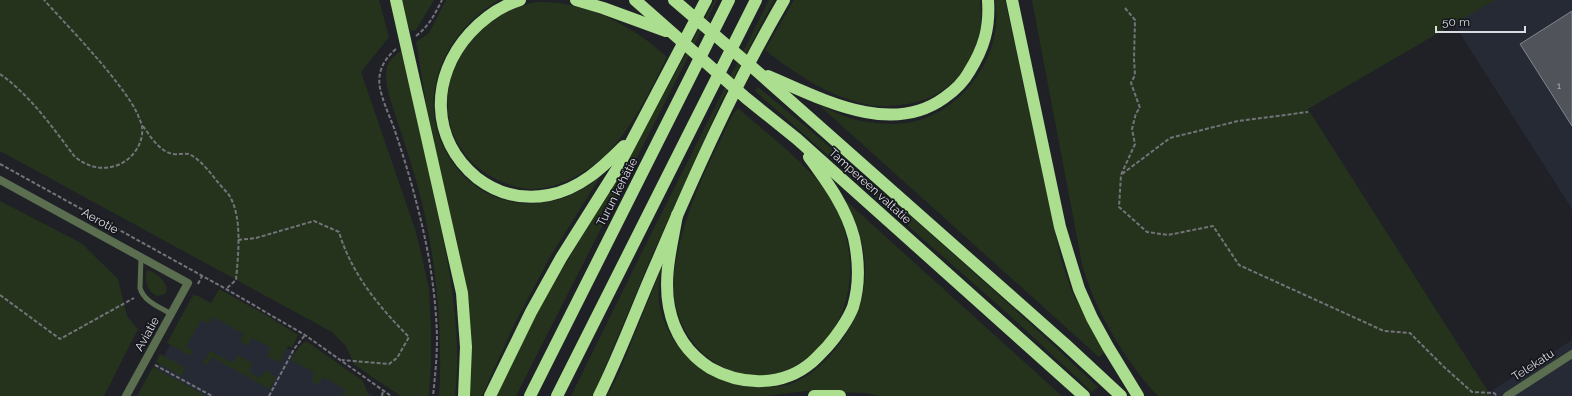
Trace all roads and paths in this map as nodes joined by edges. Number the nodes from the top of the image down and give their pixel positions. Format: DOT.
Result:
graph roads {
  1 [pos="44,0"];
  2 [pos="396,0"];
  3 [pos="442,0"];
  4 [pos="520,0"];
  5 [pos="576,0"];
  6 [pos="635,0"];
  7 [pos="674,0"];
  8 [pos="706,0"];
  9 [pos="729,0"];
  10 [pos="756,0"];
  11 [pos="784,0"];
  12 [pos="988,0"];
  13 [pos="1012,0"];
  14 [pos="1125,8"];
  15 [pos="672,34"];
  16 [pos="413,39"];
  17 [pos="397,48"];
  18 [pos="759,73"];
  19 [pos="0,74"];
  20 [pos="1308,112"];
  21 [pos="143,126"];
  22 [pos="632,138"];
  23 [pos="797,139"];
  24 [pos="0,164"];
  25 [pos="1121,175"];
  26 [pos="0,180"];
  27 [pos="677,215"];
  28 [pos="238,240"];
  29 [pos="141,257"];
  30 [pos="188,283"];
  31 [pos="226,289"];
  32 [pos="0,295"];
  33 [pos="134,298"];
  34 [pos="171,314"];
  35 [pos="305,335"];
  36 [pos="1572,354"];
  37 [pos="341,360"];
  38 [pos="153,364"];
  39 [pos="384,391"];
  40 [pos="126,396"];
  41 [pos="212,396"];
  42 [pos="269,396"];
  43 [pos="382,396"];
  44 [pos="391,396"];
  45 [pos="434,396"];
  46 [pos="464,396"];
  47 [pos="490,396"];
  48 [pos="530,396"];
  49 [pos="557,396"];
  50 [pos="600,396"];
  51 [pos="814,396"];
  52 [pos="840,396"];
  53 [pos="1084,396"];
  54 [pos="1121,396"];
  55 [pos="1138,396"];
  56 [pos="1497,396"];
  57 [pos="1507,396"];
  1 -- 21 [label="path"];
  2 -- 46 [label="highway"];
  3 -- 16 [label="path"];
  4 -- 22 [label="highway"];
  5 -- 15 [label="highway"];
  6 -- 15 [label="highway, Tampereen valtatie"];
  7 -- 18 [label="highway, Tampereen valtatie"];
  8 -- 22 [label="highway"];
  9 -- 48 [label="highway, Turun kehätie"];
  10 -- 49 [label="highway"];
  11 -- 27 [label="highway"];
  12 -- 18 [label="highway"];
  13 -- 55 [label="highway"];
  14 -- 25 [label="path"];
  15 -- 23 [label="highway, Tampereen valtatie"];
  17 -- 45 [label="path"];
  18 -- 54 [label="highway, Tampereen valtatie"];
  19 -- 21 [label="path"];
  20 -- 25 [label="path"];
  21 -- 28 [label="path"];
  22 -- 47 [label="highway"];
  23 -- 27 [label="highway"];
  23 -- 53 [label="highway, Tampereen valtatie"];
  24 -- 31 [label="path"];
  25 -- 56 [label="path"];
  26 -- 29 [label="street, Aerotie"];
  27 -- 50 [label="highway"];
  28 -- 31 [label="path"];
  28 -- 37 [label="path"];
  29 -- 30 [label="street, Aerotie"];
  29 -- 34 [label="lane"];
  30 -- 34 [label="street, Aviatie"];
  31 -- 35 [label="path"];
  32 -- 33 [label="path"];
  34 -- 40 [label="street, Aviatie"];
  35 -- 37 [label="path"];
  35 -- 42 [label="path"];
  36 -- 57 [label="street, Telekatu"];
  37 -- 39 [label="path"];
  38 -- 41 [label="path"];
  39 -- 43 [label="path"];
  39 -- 44 [label="path"];
  51 -- 52 [label="highway"];
}
